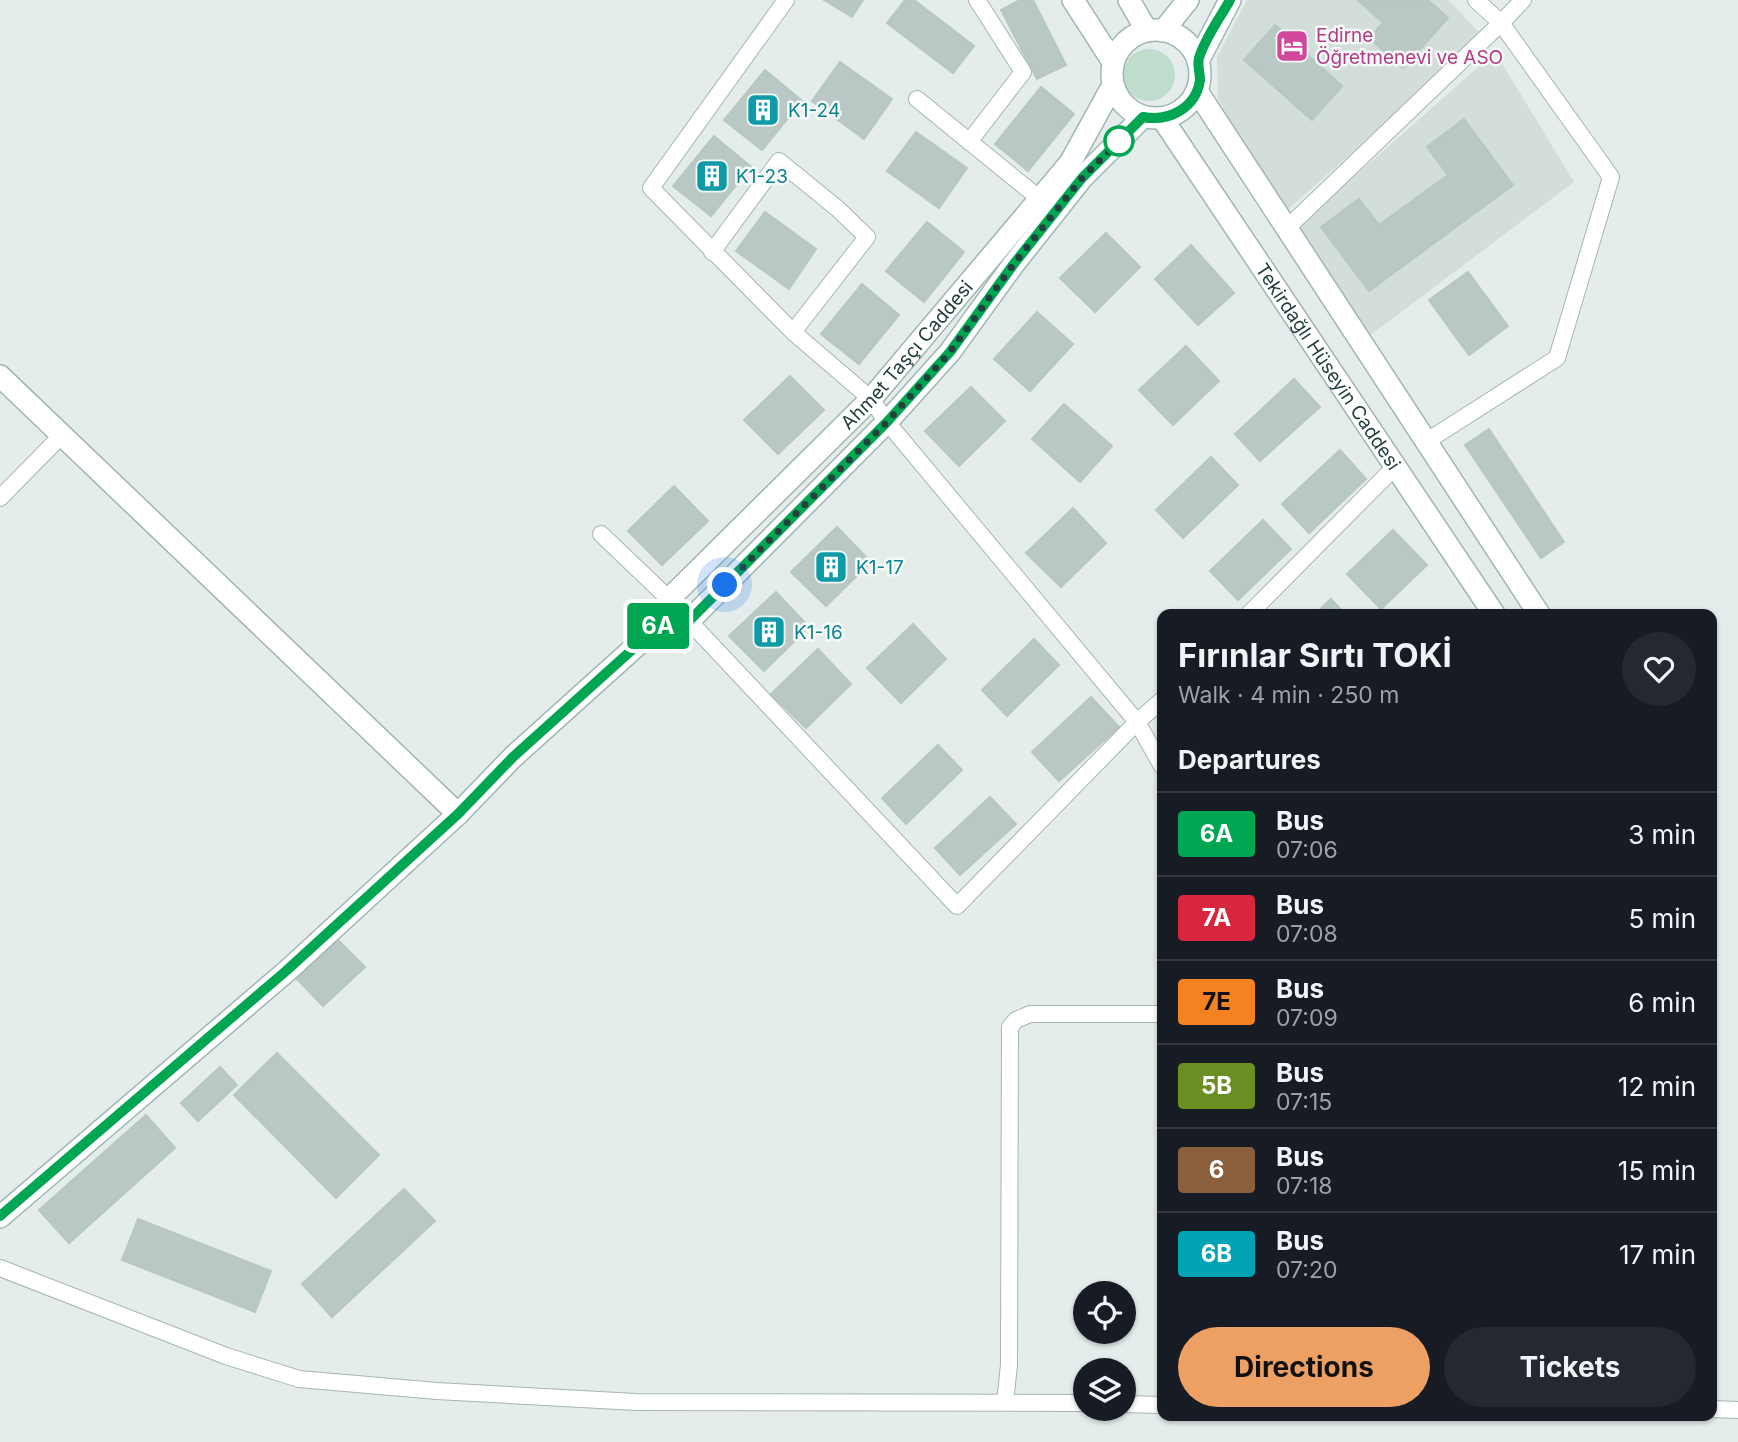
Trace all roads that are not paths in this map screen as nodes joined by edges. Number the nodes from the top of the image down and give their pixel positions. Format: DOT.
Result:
graph roads {
  1 [pos="786,0"];
  2 [pos="977,0"];
  3 [pos="1073,0"];
  4 [pos="1129,0"];
  5 [pos="1188,0"];
  6 [pos="1230,0"];
  7 [pos="1476,0"];
  8 [pos="1523,0"];
  9 [pos="1501,23"];
  10 [pos="1155,31"];
  11 [pos="1198,61"];
  12 [pos="1113,62"];
  13 [pos="1112,85"];
  14 [pos="1197,91"];
  15 [pos="917,99"];
  16 [pos="1153,118"];
  17 [pos="969,142"];
  18 [pos="1040,199"];
  19 [pos="1285,230"];
  20 [pos="712,252"];
  21 [pos="793,332"];
  22 [pos="0,376"];
  23 [pos="872,400"];
  24 [pos="887,422"];
  25 [pos="62,435"];
  26 [pos="1427,442"];
  27 [pos="1394,468"];
  28 [pos="0,498"];
  29 [pos="601,534"];
  30 [pos="1254,609"];
  31 [pos="1491,609"];
  32 [pos="1536,609"];
  33 [pos="677,610"];
  34 [pos="1157,704"];
  35 [pos="1137,722"];
  36 [pos="1157,757"];
  37 [pos="458,814"];
  38 [pos="1157,1014"];
  39 [pos="0,1217"];
  40 [pos="0,1268"];
  41 [pos="1005,1402"];
  42 [pos="1073,1403"];
  43 [pos="1136,1404"];
  44 [pos="1157,1405"];
  45 [pos="1717,1409"];
  46 [pos="1738,1410"];
  1 -- 20 [label="street"];
  2 -- 17 [label="street"];
  3 -- 12 [label="main road"];
  4 -- 10 [label="main road"];
  5 -- 10 [label="main road"];
  6 -- 11 [label="main road"];
  7 -- 9 [label="street"];
  8 -- 9 [label="street"];
  9 -- 19 [label="street"];
  9 -- 26 [label="street"];
  10 -- 11 [label="main road"];
  10 -- 12 [label="main road"];
  11 -- 14 [label="main road"];
  12 -- 13 [label="main road"];
  13 -- 16 [label="main road"];
  13 -- 18 [label="main road, Ahmet Taşçı Caddesi"];
  14 -- 16 [label="main road"];
  14 -- 19 [label="main road"];
  15 -- 17 [label="street"];
  16 -- 24 [label="main road, Ahmet Taşçı Caddesi"];
  16 -- 27 [label="main road, Tekirdağlı Hüseyin Caddesi"];
  17 -- 18 [label="street"];
  18 -- 23 [label="main road, Ahmet Taşçı Caddesi"];
  19 -- 26 [label="main road"];
  20 -- 21 [label="street"];
  20 -- 21 [label="street"];
  21 -- 23 [label="street"];
  22 -- 25 [label="main road"];
  23 -- 24 [label="street"];
  23 -- 33 [label="main road, Ahmet Taşçı Caddesi"];
  24 -- 33 [label="main road, Ahmet Taşçı Caddesi"];
  24 -- 35 [label="street"];
  25 -- 28 [label="street"];
  25 -- 37 [label="main road"];
  26 -- 32 [label="main road"];
  27 -- 30 [label="street"];
  27 -- 31 [label="main road, Tekirdağlı Hüseyin Caddesi"];
  29 -- 33 [label="street"];
  33 -- 35 [label="street"];
  33 -- 37 [label="main road"];
  34 -- 35 [label="street"];
  35 -- 36 [label="street"];
  37 -- 39 [label="main road"];
  38 -- 41 [label="street"];
  40 -- 41 [label="street"];
  41 -- 42 [label="street"];
  43 -- 44 [label="street"];
  45 -- 46 [label="street"];
}
